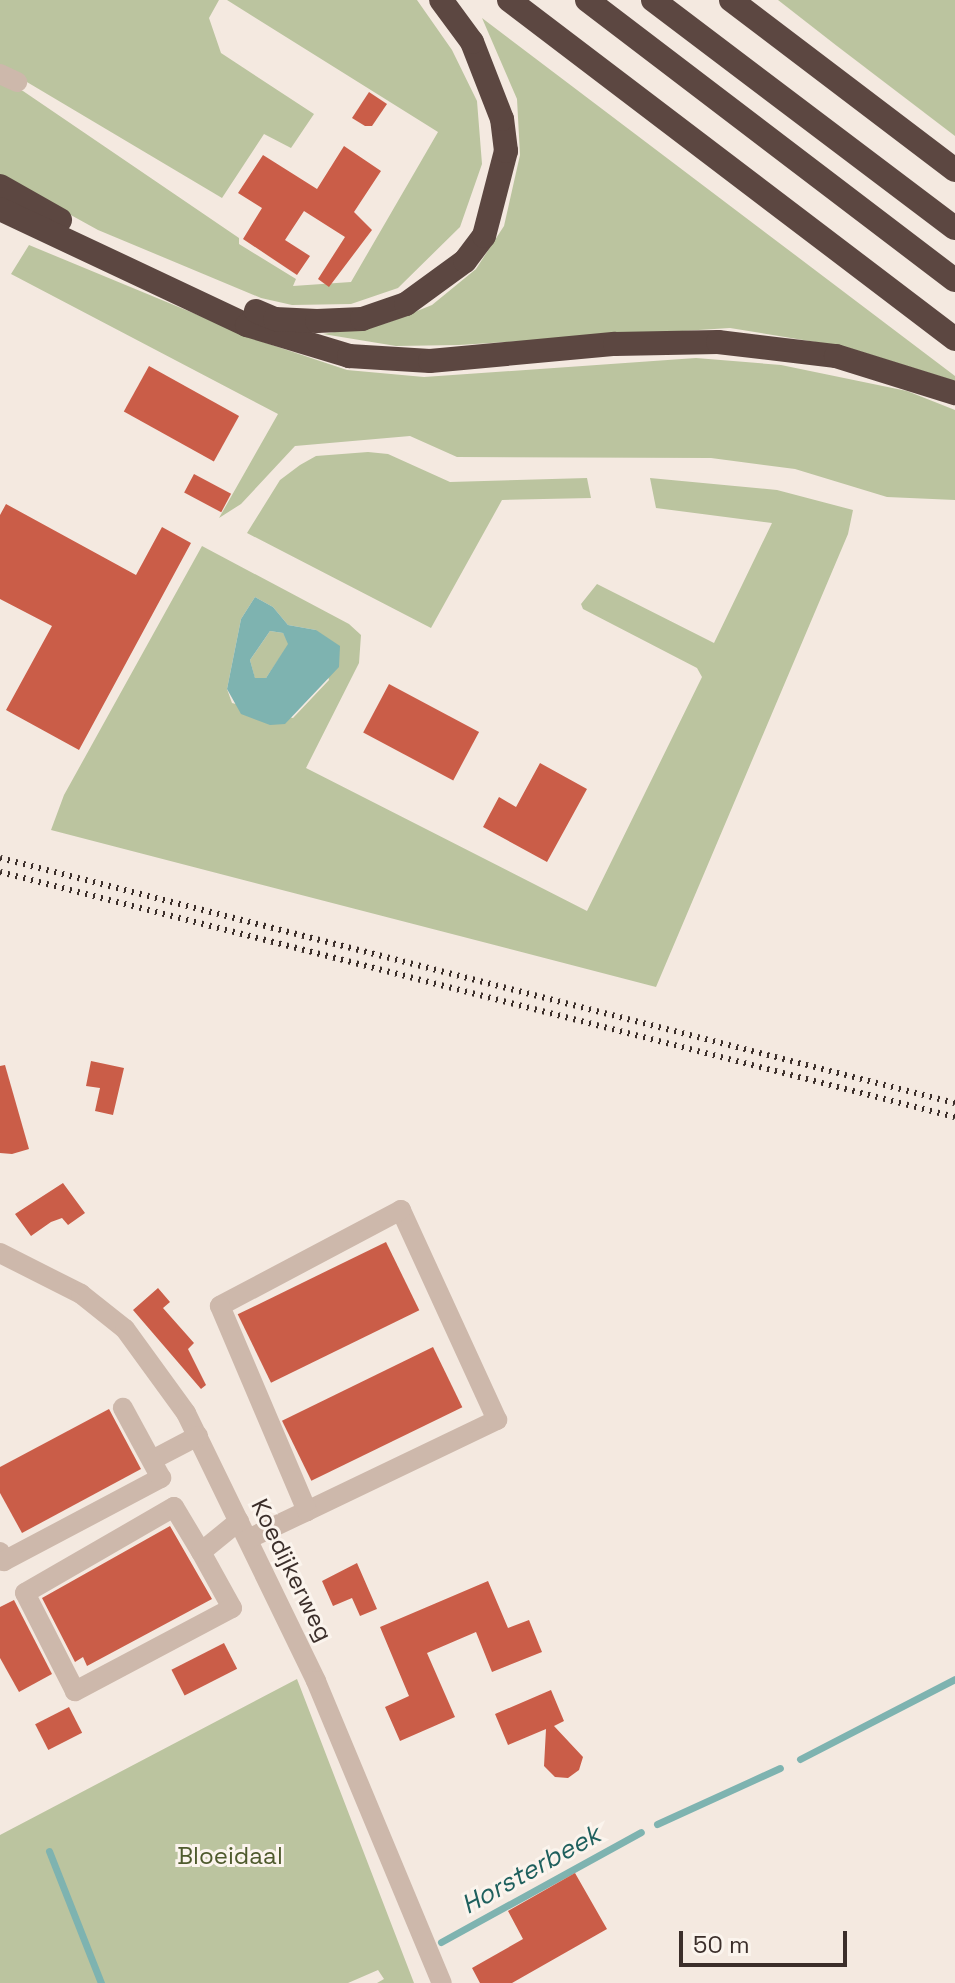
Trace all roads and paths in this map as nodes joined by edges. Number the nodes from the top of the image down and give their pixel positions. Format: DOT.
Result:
graph roads {
  1 [pos="441,0"];
  2 [pos="509,0"];
  3 [pos="587,0"];
  4 [pos="653,0"];
  5 [pos="731,0"];
  6 [pos="955,170"];
  7 [pos="0,186"];
  8 [pos="0,209"];
  9 [pos="955,228"];
  10 [pos="955,280"];
  11 [pos="955,339"];
  12 [pos="955,393"];
  13 [pos="0,1253"];
  14 [pos="123,1408"];
  15 [pos="198,1436"];
  16 [pos="152,1460"];
  17 [pos="307,1511"];
  18 [pos="244,1530"];
  19 [pos="0,1552"];
  20 [pos="201,1552"];
  21 [pos="442,1983"];
  1 -- 7 [label="highway"];
  2 -- 11 [label="highway"];
  3 -- 10 [label="highway"];
  4 -- 9 [label="highway"];
  5 -- 6 [label="highway"];
  8 -- 12 [label="highway"];
  13 -- 15 [label="street, Koedijkerweg"];
  14 -- 16 [label="street"];
  15 -- 16 [label="street"];
  15 -- 18 [label="street, Koedijkerweg"];
  16 -- 19 [label="street"];
  17 -- 17 [label="street"];
  17 -- 18 [label="street"];
  18 -- 20 [label="street"];
  18 -- 21 [label="street, Koedijkerweg"];
  20 -- 20 [label="street"];
}
